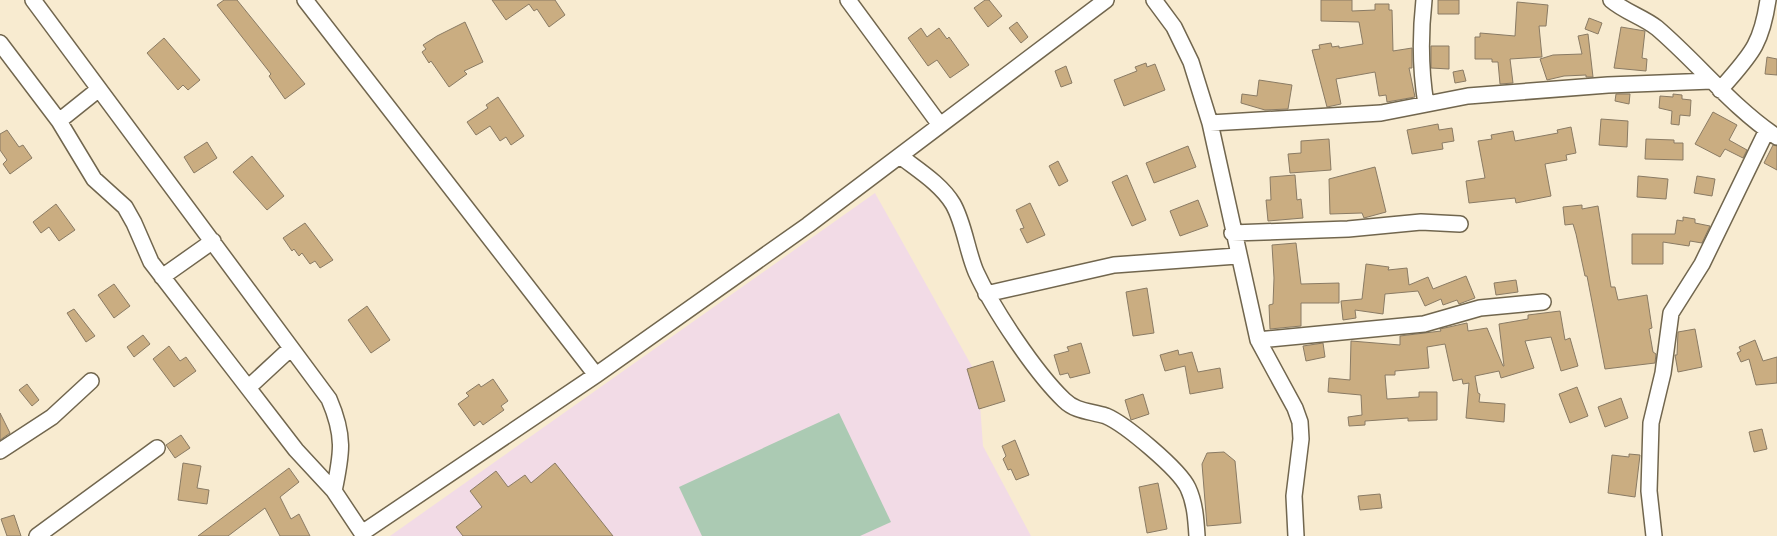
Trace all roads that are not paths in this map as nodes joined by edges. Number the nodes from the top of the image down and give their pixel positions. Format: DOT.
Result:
graph roads {
  1 [pos="33,0"];
  2 [pos="305,0"];
  3 [pos="848,0"];
  4 [pos="1106,0"];
  5 [pos="1154,0"];
  6 [pos="1424,0"];
  7 [pos="1611,0"];
  8 [pos="1768,0"];
  9 [pos="0,43"];
  10 [pos="1716,86"];
  11 [pos="99,89"];
  12 [pos="1426,104"];
  13 [pos="59,121"];
  14 [pos="1210,123"];
  15 [pos="940,125"];
  16 [pos="1772,134"];
  17 [pos="900,156"];
  18 [pos="1460,224"];
  19 [pos="1232,232"];
  20 [pos="213,241"];
  21 [pos="1237,256"];
  22 [pos="162,277"];
  23 [pos="986,294"];
  24 [pos="1543,302"];
  25 [pos="1258,340"];
  26 [pos="290,349"];
  27 [pos="596,375"];
  28 [pos="91,381"];
  29 [pos="249,387"];
  30 [pos="157,448"];
  31 [pos="0,451"];
  32 [pos="334,491"];
  33 [pos="363,535"];
  34 [pos="37,536"];
  35 [pos="1197,536"];
  36 [pos="1296,536"];
  37 [pos="1654,536"];
  1 -- 11 [label="street"];
  2 -- 27 [label="street"];
  3 -- 15 [label="street"];
  4 -- 15 [label="street"];
  5 -- 14 [label="street"];
  6 -- 12 [label="street"];
  7 -- 10 [label="street"];
  8 -- 10 [label="street"];
  9 -- 13 [label="street"];
  10 -- 12 [label="street"];
  10 -- 16 [label="street"];
  11 -- 13 [label="street"];
  11 -- 20 [label="street"];
  12 -- 14 [label="street"];
  13 -- 22 [label="street"];
  14 -- 19 [label="street"];
  15 -- 17 [label="street"];
  16 -- 37 [label="street"];
  17 -- 23 [label="street"];
  17 -- 27 [label="street"];
  18 -- 19 [label="street"];
  19 -- 21 [label="street"];
  20 -- 22 [label="street"];
  20 -- 26 [label="street"];
  21 -- 23 [label="street"];
  21 -- 25 [label="street"];
  22 -- 29 [label="street"];
  23 -- 35 [label="street"];
  24 -- 25 [label="street"];
  25 -- 36 [label="street"];
  26 -- 29 [label="street"];
  26 -- 32 [label="street"];
  27 -- 33 [label="street"];
  28 -- 31 [label="street"];
  29 -- 32 [label="street"];
  30 -- 34 [label="street"];
  32 -- 33 [label="street"];
}
